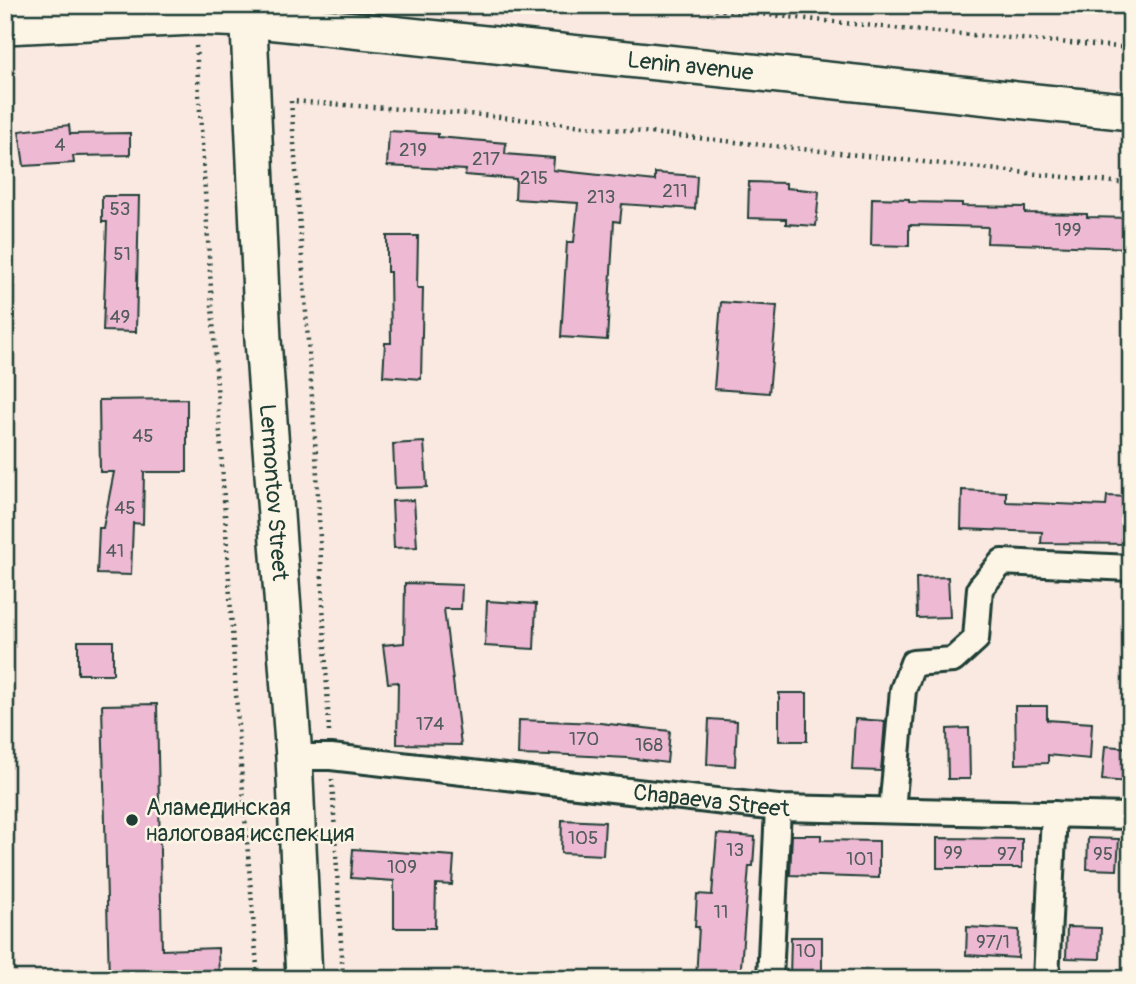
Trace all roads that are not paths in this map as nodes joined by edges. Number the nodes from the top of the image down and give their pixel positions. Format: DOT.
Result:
graph roads {
  1 [pos="248,12"];
  2 [pos="5,26"];
  3 [pos="1131,111"];
  4 [pos="1131,568"];
  5 [pos="294,757"];
  6 [pos="778,808"];
  7 [pos="892,810"];
  8 [pos="1054,814"];
  9 [pos="1131,816"];
  10 [pos="304,979"];
  11 [pos="770,979"];
  12 [pos="1046,979"];
  1 -- 2 [label="main road, Lenin avenue"];
  1 -- 3 [label="main road, Lenin avenue"];
  1 -- 5 [label="main road, Lermontov Street"];
  4 -- 7 [label="street"];
  5 -- 6 [label="street, Chapaeva Street"];
  5 -- 10 [label="main road, Lermontov Street"];
  6 -- 7 [label="street, Chapaeva Street"];
  6 -- 11 [label="street"];
  7 -- 8 [label="street, Chapaeva Street"];
  8 -- 9 [label="street, Chapaeva Street"];
  8 -- 12 [label="street"];
}
